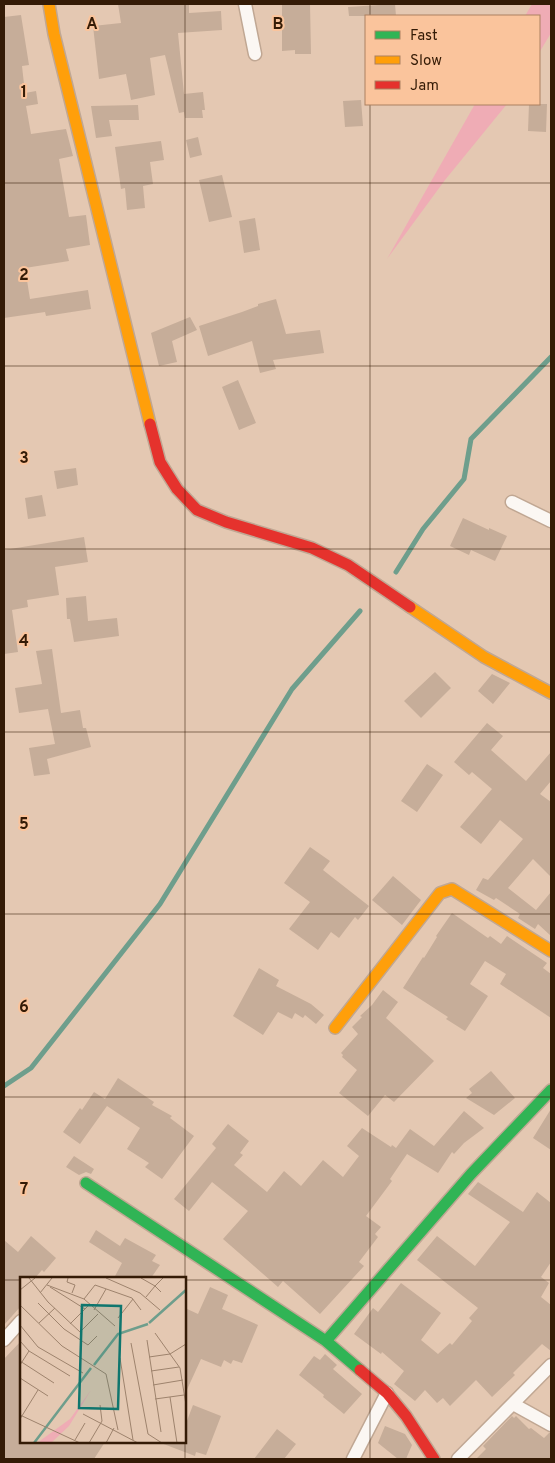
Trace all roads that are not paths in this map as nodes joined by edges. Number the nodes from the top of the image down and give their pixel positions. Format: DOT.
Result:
graph roads {
  1 [pos="49,4"];
  2 [pos="245,4"];
  3 [pos="255,54"];
  4 [pos="512,502"];
  5 [pos="551,521"];
  6 [pos="551,694"];
  7 [pos="551,951"];
  8 [pos="335,1028"];
  9 [pos="551,1090"];
  10 [pos="86,1183"];
  11 [pos="20,1321"];
  12 [pos="4,1340"];
  13 [pos="326,1341"];
  14 [pos="551,1365"];
  15 [pos="388,1393"];
  16 [pos="514,1404"];
  17 [pos="551,1425"];
  18 [pos="353,1459"];
  19 [pos="434,1459"];
  20 [pos="458,1459"];
  1 -- 6 [label="street"];
  2 -- 3 [label="street"];
  4 -- 5 [label="street"];
  7 -- 8 [label="street"];
  9 -- 13 [label="street"];
  10 -- 13 [label="street"];
  11 -- 12 [label="street"];
  13 -- 15 [label="street"];
  14 -- 16 [label="street"];
  15 -- 18 [label="street"];
  15 -- 19 [label="street"];
  16 -- 17 [label="street"];
  16 -- 20 [label="street"];
}
